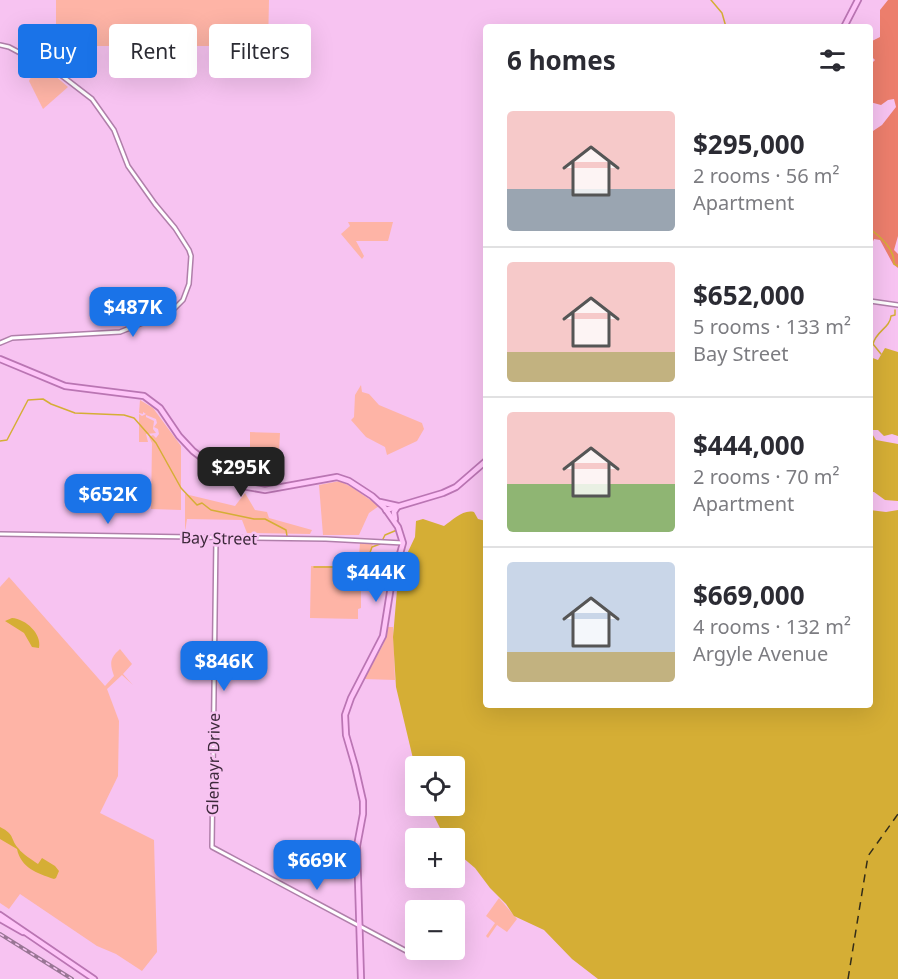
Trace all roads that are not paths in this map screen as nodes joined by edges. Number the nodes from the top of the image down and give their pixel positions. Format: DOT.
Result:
graph roads {
  1 [pos="858,0"];
  2 [pos="846,24"];
  3 [pos="0,45"];
  4 [pos="873,301"];
  5 [pos="898,305"];
  6 [pos="0,343"];
  7 [pos="0,359"];
  8 [pos="483,463"];
  9 [pos="378,501"];
  10 [pos="398,506"];
  11 [pos="386,510"];
  12 [pos="395,522"];
  13 [pos="0,534"];
  14 [pos="216,538"];
  15 [pos="403,543"];
  16 [pos="0,917"];
  17 [pos="359,926"];
  18 [pos="405,950"];
  19 [pos="94,979"];
  20 [pos="361,979"];
  1 -- 2 [label="main road"];
  3 -- 6 [label="street"];
  4 -- 5 [label="street"];
  7 -- 9 [label="main road"];
  8 -- 10 [label="main road"];
  9 -- 10 [label="main road"];
  9 -- 11 [label="main road"];
  10 -- 11 [label="main road"];
  10 -- 12 [label="main road"];
  11 -- 12 [label="main road"];
  12 -- 15 [label="main road"];
  13 -- 14 [label="street, Bay Street"];
  14 -- 15 [label="street, Bay Street"];
  14 -- 17 [label="street, Glenayr Drive"];
  15 -- 17 [label="main road"];
  16 -- 19 [label="main road"];
  17 -- 18 [label="street"];
  17 -- 20 [label="main road"];
}
